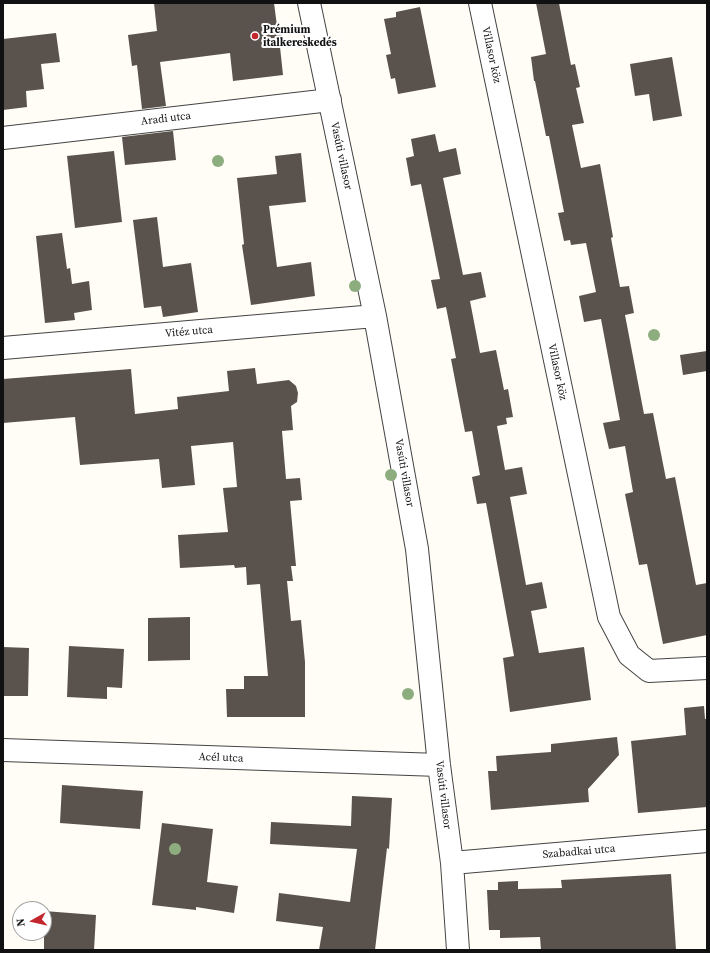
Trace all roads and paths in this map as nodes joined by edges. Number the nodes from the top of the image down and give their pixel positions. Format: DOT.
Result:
graph roads {
  1 [pos="309,3"];
  2 [pos="480,3"];
  3 [pos="330,100"];
  4 [pos="3,138"];
  5 [pos="376,316"];
  6 [pos="3,348"];
  7 [pos="707,668"];
  8 [pos="3,750"];
  9 [pos="440,765"];
  10 [pos="707,841"];
  11 [pos="452,863"];
  12 [pos="458,950"];
  1 -- 3 [label="street, Vasúti villasor"];
  2 -- 7 [label="street, Villasor köz"];
  3 -- 4 [label="street, Aradi utca"];
  3 -- 5 [label="street, Vasúti villasor"];
  5 -- 6 [label="street, Vitéz utca"];
  5 -- 9 [label="street, Vasúti villasor"];
  8 -- 9 [label="street, Acél utca"];
  9 -- 11 [label="street, Vasúti villasor"];
  10 -- 11 [label="street, Szabadkai utca"];
  11 -- 12 [label="street, Vasúti villasor"];
}
